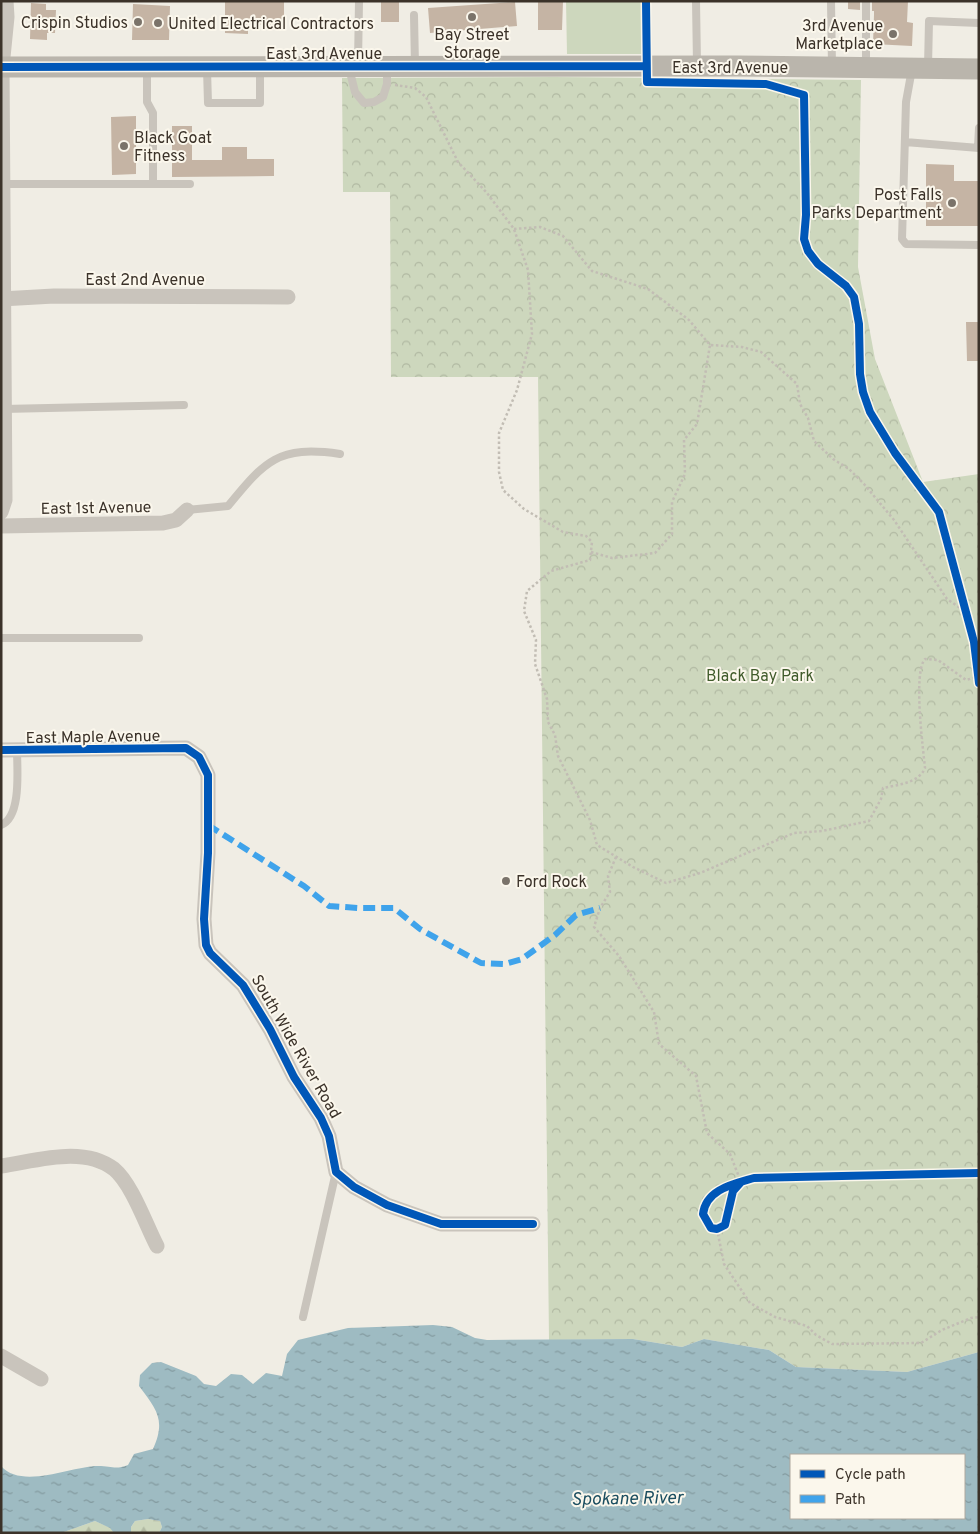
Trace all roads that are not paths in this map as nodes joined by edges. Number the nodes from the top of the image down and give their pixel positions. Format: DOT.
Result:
graph roads {
  1 [pos="6,1"];
  2 [pos="359,1"];
  3 [pos="696,1"];
  4 [pos="831,1"];
  5 [pos="866,1"];
  6 [pos="414,16"];
  7 [pos="979,23"];
  8 [pos="353,66"];
  9 [pos="415,66"];
  10 [pos="697,66"];
  11 [pos="2,67"];
  12 [pos="207,67"];
  13 [pos="260,67"];
  14 [pos="832,67"];
  15 [pos="147,68"];
  16 [pos="866,68"];
  17 [pos="920,69"];
  18 [pos="979,70"];
  19 [pos="387,75"];
  20 [pos="979,128"];
  21 [pos="905,142"];
  22 [pos="978,148"];
  23 [pos="2,184"];
  24 [pos="153,184"];
  25 [pos="190,184"];
  26 [pos="979,245"];
  27 [pos="288,297"];
  28 [pos="2,299"];
  29 [pos="184,405"];
  30 [pos="3,409"];
  31 [pos="340,454"];
  32 [pos="187,510"];
  33 [pos="1,512"];
  34 [pos="1,526"];
  35 [pos="1,638"];
  36 [pos="139,638"];
  37 [pos="186,748"];
  38 [pos="1,750"];
  39 [pos="17,750"];
  40 [pos="1,825"];
  41 [pos="1,1166"];
  42 [pos="336,1172"];
  43 [pos="534,1224"];
  44 [pos="157,1246"];
  45 [pos="303,1317"];
  46 [pos="1,1356"];
  47 [pos="41,1379"];
  1 -- 11 [label="street"];
  2 -- 8 [label="lane"];
  3 -- 10 [label="lane"];
  4 -- 14 [label="lane"];
  5 -- 16 [label="lane"];
  6 -- 9 [label="lane"];
  7 -- 17 [label="lane"];
  8 -- 13 [label="street, East 3rd Avenue"];
  8 -- 19 [label="street, East 3rd Avenue"];
  8 -- 19 [label="lane"];
  9 -- 10 [label="street, East 3rd Avenue"];
  9 -- 19 [label="street, East 3rd Avenue"];
  10 -- 14 [label="street, East 3rd Avenue"];
  11 -- 15 [label="street, East 3rd Avenue"];
  11 -- 23 [label="street"];
  12 -- 13 [label="street, East 3rd Avenue"];
  12 -- 13 [label="lane"];
  12 -- 15 [label="street, East 3rd Avenue"];
  14 -- 16 [label="street, East 3rd Avenue"];
  15 -- 24 [label="lane"];
  16 -- 17 [label="street, East 3rd Avenue"];
  17 -- 18 [label="street, East 3rd Avenue"];
  17 -- 21 [label="lane"];
  20 -- 22 [label="lane"];
  21 -- 22 [label="lane"];
  21 -- 26 [label="lane"];
  23 -- 24 [label="lane"];
  23 -- 28 [label="street"];
  24 -- 25 [label="lane"];
  27 -- 28 [label="street, East 2nd Avenue"];
  28 -- 30 [label="street"];
  29 -- 30 [label="lane"];
  30 -- 33 [label="street"];
  31 -- 32 [label="lane"];
  32 -- 34 [label="street, East 1st Avenue"];
  35 -- 36 [label="lane"];
  37 -- 39 [label="street, East Maple Avenue"];
  37 -- 42 [label="street, South Wide River Road"];
  38 -- 39 [label="street, East Maple Avenue"];
  39 -- 40 [label="lane"];
  41 -- 44 [label="street"];
  42 -- 43 [label="street"];
  42 -- 45 [label="lane"];
  46 -- 47 [label="street"];
}
